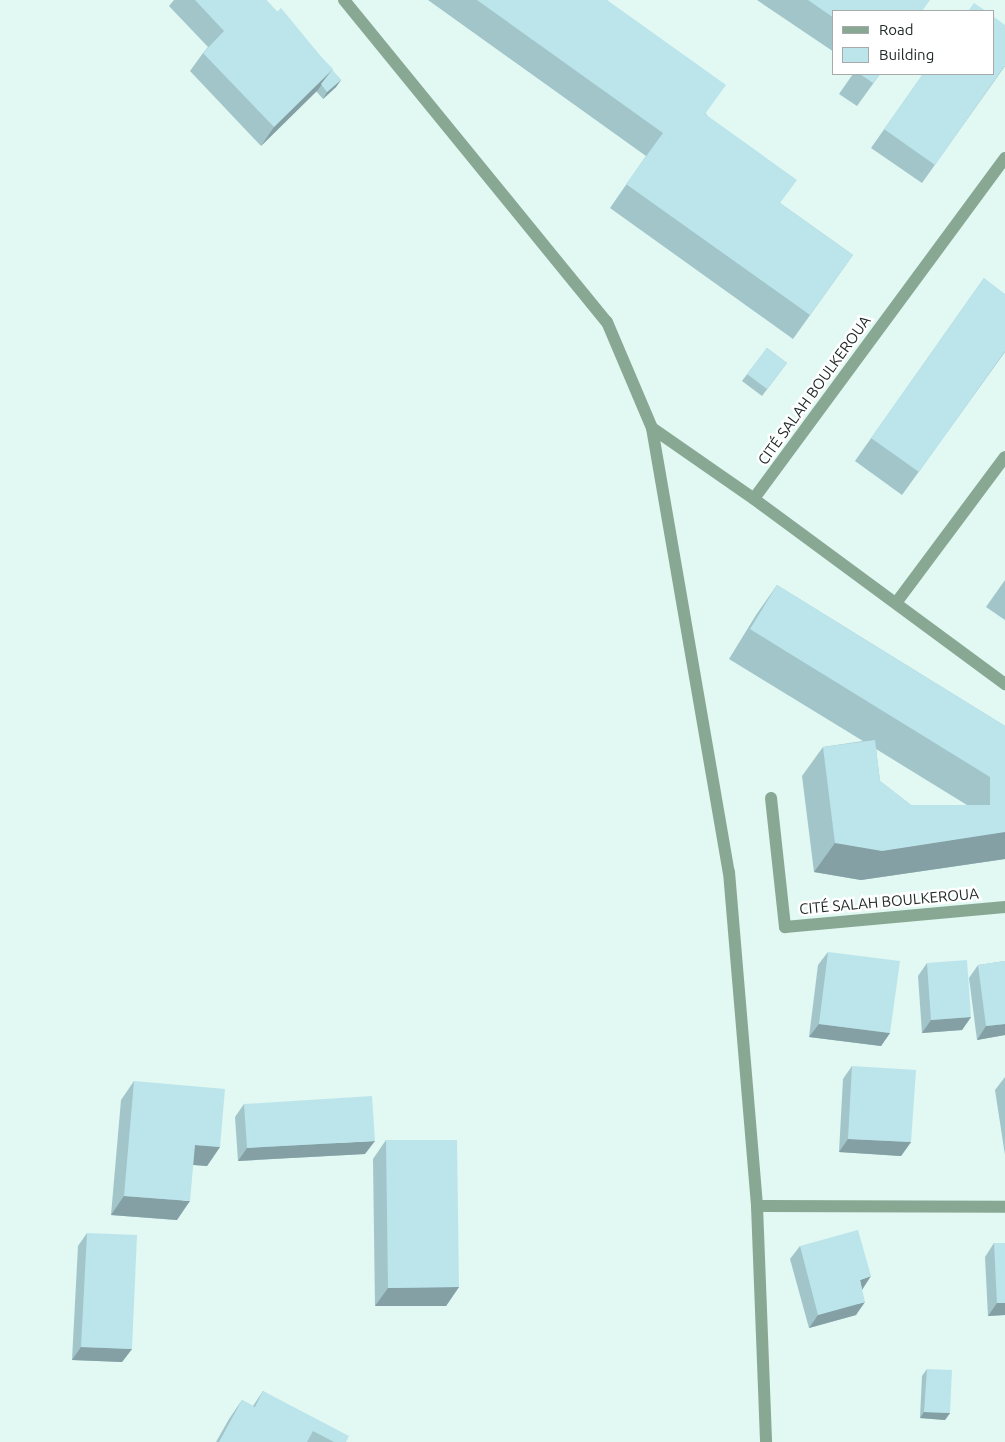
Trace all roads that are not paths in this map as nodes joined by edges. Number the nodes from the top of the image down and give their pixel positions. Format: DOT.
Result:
graph roads {
  1 [pos="344,0"];
  2 [pos="1005,158"];
  3 [pos="652,428"];
  4 [pos="1005,458"];
  5 [pos="754,499"];
  6 [pos="896,603"];
  7 [pos="1005,684"];
  8 [pos="771,798"];
  9 [pos="1005,907"];
  10 [pos="757,1206"];
  11 [pos="1005,1207"];
  12 [pos="766,1442"];
  1 -- 3 [label="street"];
  2 -- 5 [label="street, CITÉ SALAH BOULKEROUA"];
  3 -- 5 [label="street"];
  3 -- 10 [label="street"];
  4 -- 6 [label="street"];
  5 -- 6 [label="street"];
  6 -- 7 [label="street"];
  8 -- 9 [label="street, CITÉ SALAH BOULKEROUA"];
  10 -- 11 [label="street"];
  10 -- 12 [label="street"];
}
